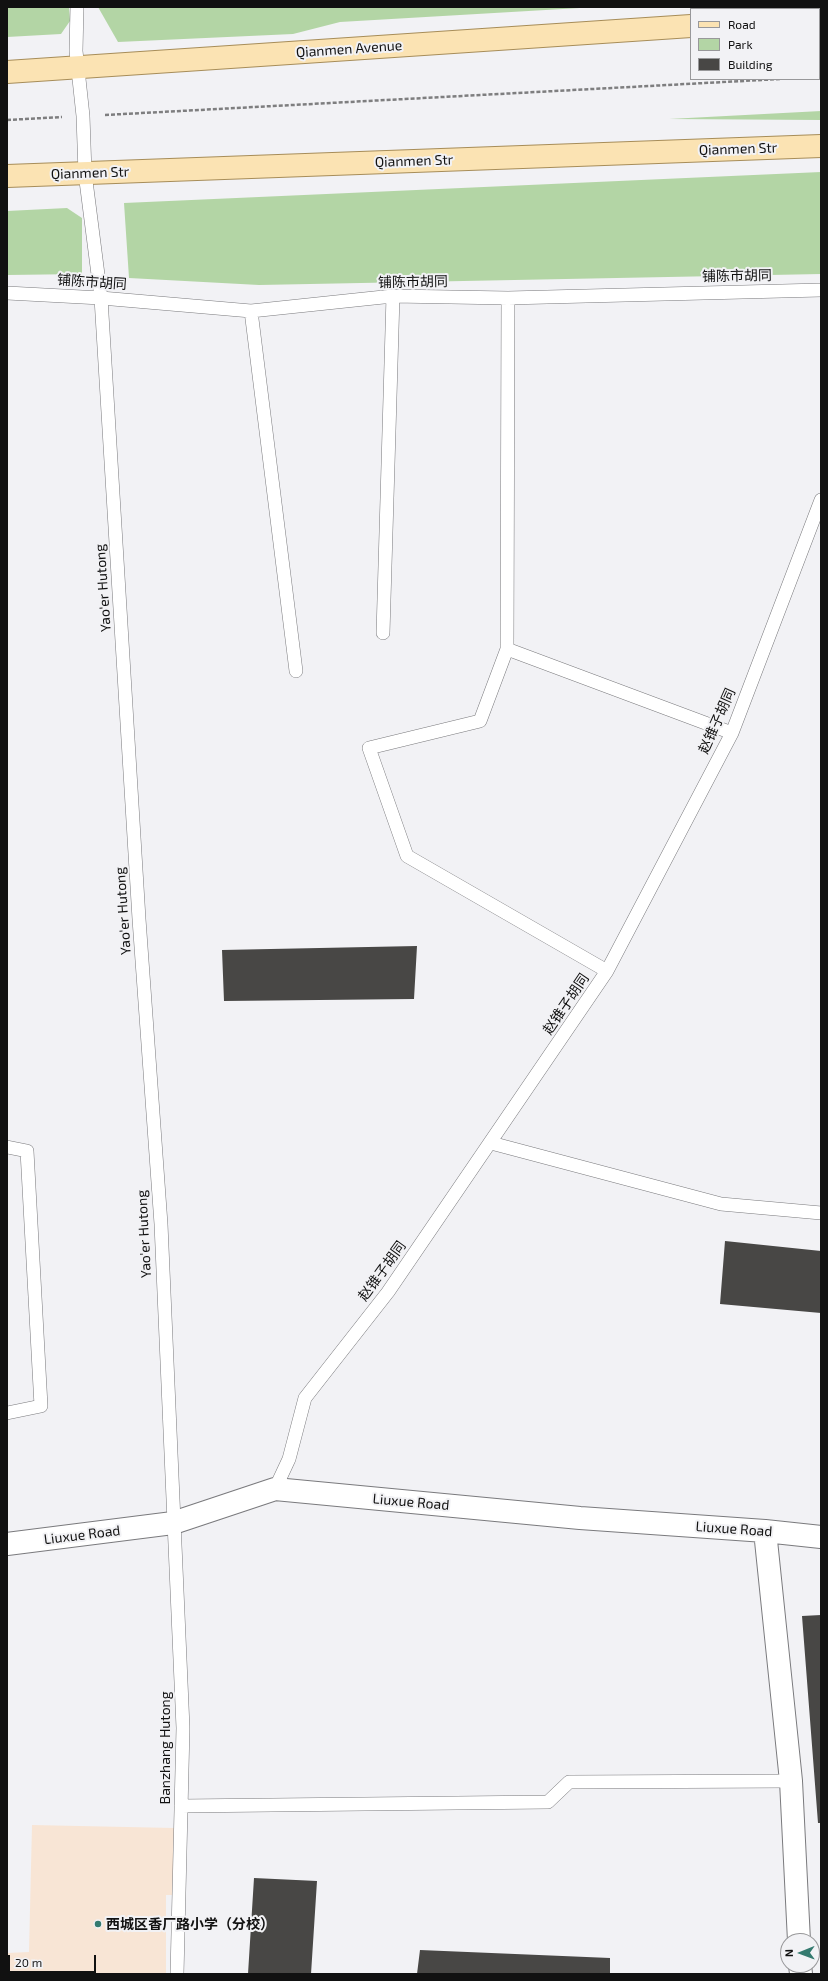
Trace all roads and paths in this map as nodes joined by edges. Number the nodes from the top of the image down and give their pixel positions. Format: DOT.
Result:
graph roads {
  1 [pos="77,7"];
  2 [pos="690,26"];
  3 [pos="77,59"];
  4 [pos="7,72"];
  5 [pos="761,80"];
  6 [pos="83,116"];
  7 [pos="7,120"];
  8 [pos="821,146"];
  9 [pos="85,173"];
  10 [pos="7,176"];
  11 [pos="821,290"];
  12 [pos="7,293"];
  13 [pos="393,296"];
  14 [pos="101,298"];
  15 [pos="508,298"];
  16 [pos="251,311"];
  17 [pos="821,500"];
  18 [pos="383,633"];
  19 [pos="507,649"];
  20 [pos="296,671"];
  21 [pos="732,733"];
  22 [pos="607,971"];
  23 [pos="491,1143"];
  24 [pos="7,1147"];
  25 [pos="821,1213"];
  26 [pos="7,1413"];
  27 [pos="275,1489"];
  28 [pos="173,1523"];
  29 [pos="764,1531"];
  30 [pos="821,1537"];
  31 [pos="7,1544"];
  32 [pos="791,1781"];
  33 [pos="181,1806"];
  34 [pos="799,1933"];
  35 [pos="177,1974"];
  1 -- 3 [label="lane, Yao'er Hutong"];
  2 -- 3 [label="main road, Qianmen Avenue"];
  3 -- 4 [label="main road, Qianmen Avenue"];
  3 -- 6 [label="lane, Yao'er Hutong"];
  5 -- 6 [label="path"];
  6 -- 7 [label="path"];
  6 -- 9 [label="lane, Yao'er Hutong"];
  8 -- 9 [label="main road, Qianmen Str"];
  9 -- 10 [label="main road, Qianmen Str"];
  9 -- 14 [label="lane, Yao'er Hutong"];
  11 -- 15 [label="lane, 铺陈市胡同"];
  12 -- 14 [label="lane, 铺陈市胡同"];
  13 -- 15 [label="lane, 铺陈市胡同"];
  13 -- 16 [label="lane, 铺陈市胡同"];
  13 -- 18 [label="lane"];
  14 -- 16 [label="lane, 铺陈市胡同"];
  14 -- 28 [label="lane, Yao'er Hutong"];
  15 -- 19 [label="lane"];
  16 -- 20 [label="lane"];
  17 -- 21 [label="lane, 赵锥子胡同"];
  19 -- 21 [label="lane"];
  19 -- 22 [label="lane"];
  21 -- 22 [label="lane, 赵锥子胡同"];
  22 -- 23 [label="lane, 赵锥子胡同"];
  23 -- 25 [label="lane"];
  23 -- 27 [label="lane, 赵锥子胡同"];
  24 -- 26 [label="lane"];
  27 -- 28 [label="street, Liuxue Road"];
  27 -- 29 [label="street, Liuxue Road"];
  28 -- 31 [label="street, Liuxue Road"];
  28 -- 33 [label="lane, Banzhang Hutong"];
  29 -- 30 [label="street, Liuxue Road"];
  29 -- 32 [label="street"];
  32 -- 33 [label="lane"];
  32 -- 34 [label="street"];
  33 -- 35 [label="lane, Banzhang Hutong"];
}
